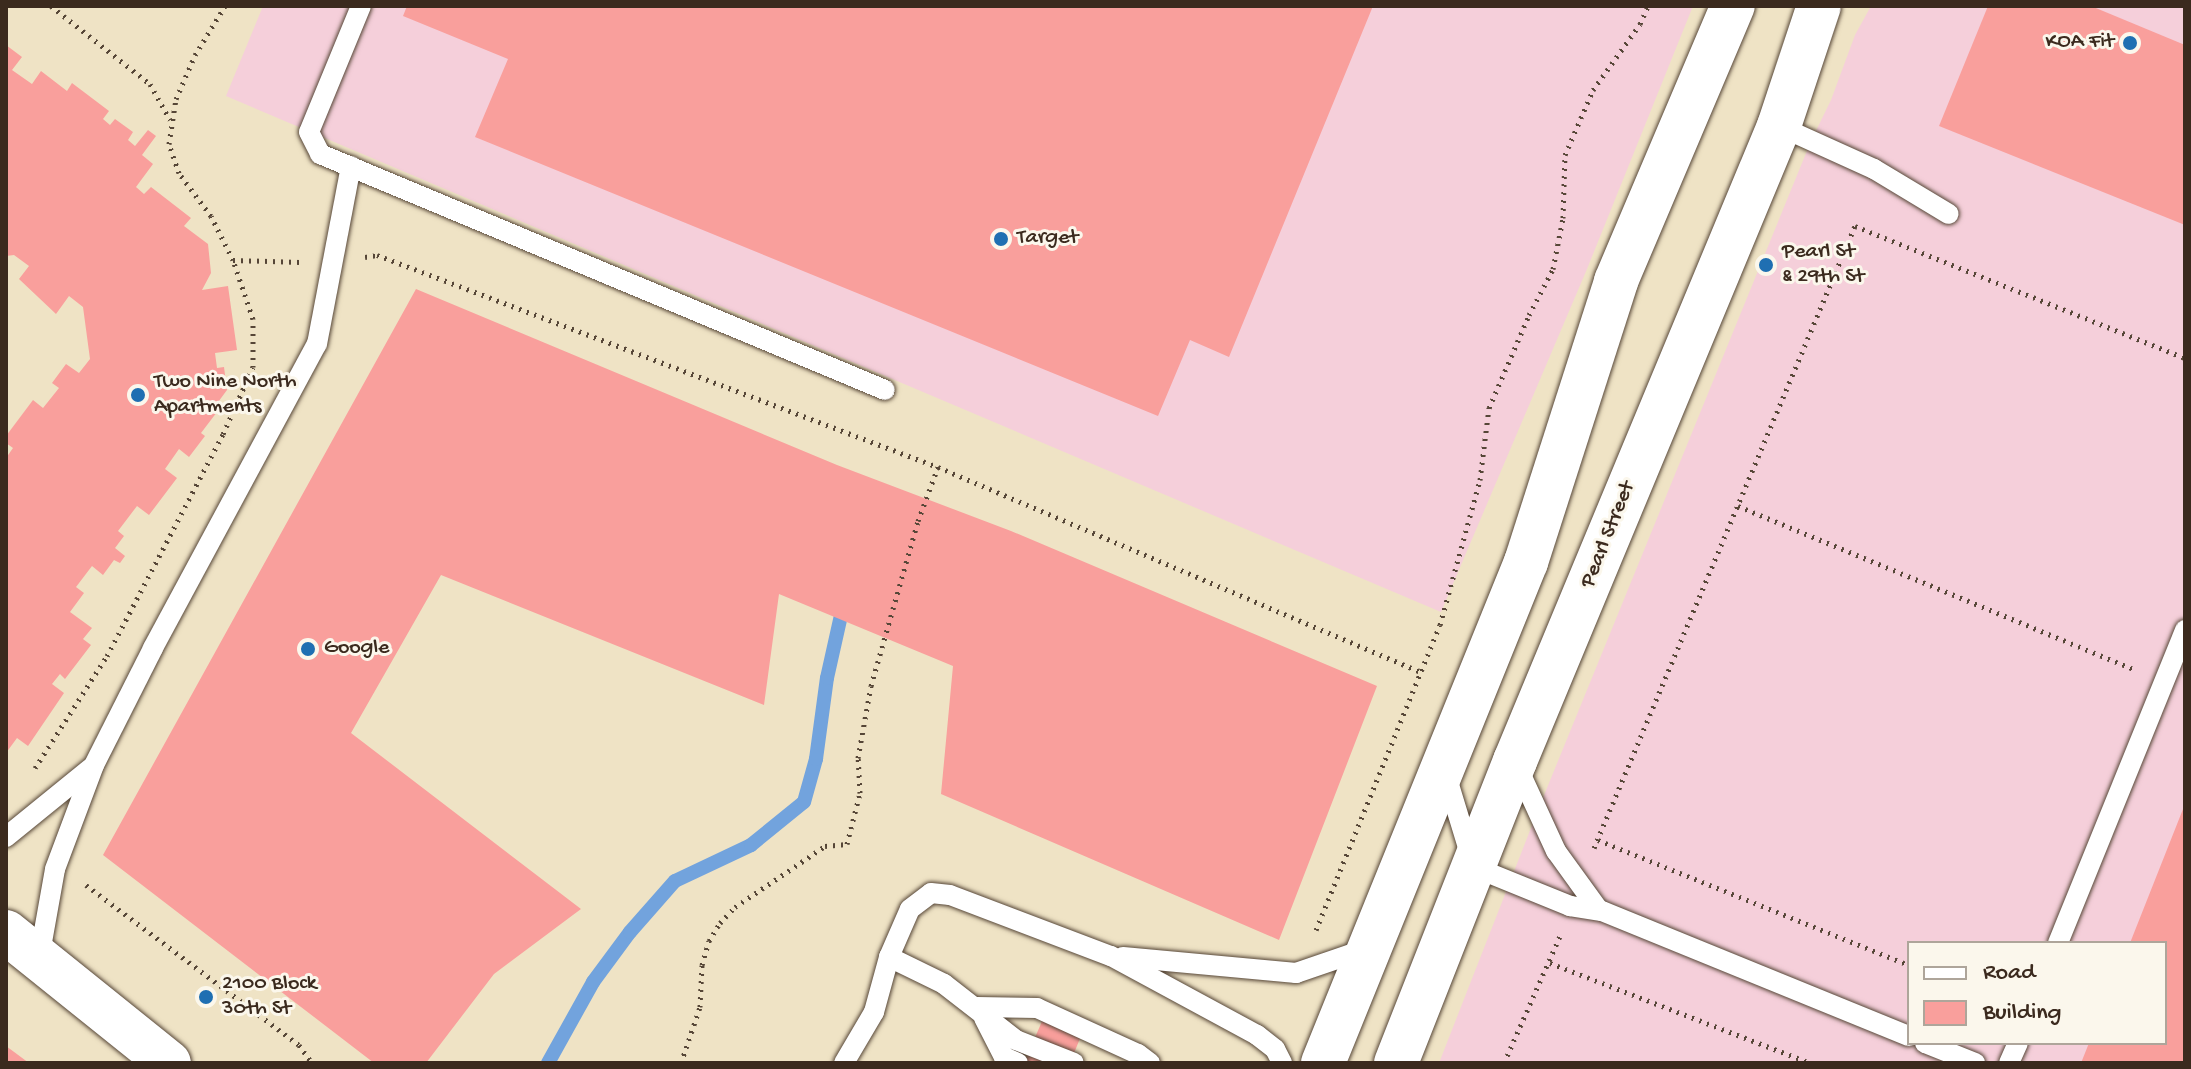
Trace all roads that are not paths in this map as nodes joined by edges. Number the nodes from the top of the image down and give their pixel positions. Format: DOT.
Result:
graph roads {
  1 [pos="361,6"];
  2 [pos="1733,6"];
  3 [pos="1819,6"];
  4 [pos="1779,126"];
  5 [pos="351,166"];
  6 [pos="1949,214"];
  7 [pos="885,390"];
  8 [pos="2185,630"];
  9 [pos="1515,761"];
  10 [pos="94,765"];
  11 [pos="1443,767"];
  12 [pos="6,837"];
  13 [pos="1474,867"];
  14 [pos="1598,909"];
  15 [pos="6,932"];
  16 [pos="2059,941"];
  17 [pos="1369,948"];
  18 [pos="22,953"];
  19 [pos="1111,956"];
  20 [pos="889,957"];
  21 [pos="979,1009"];
  22 [pos="1907,1035"];
  23 [pos="1930,1045"];
  24 [pos="169,1063"];
  25 [pos="844,1063"];
  26 [pos="1018,1063"];
  27 [pos="1074,1063"];
  28 [pos="1150,1063"];
  29 [pos="1282,1063"];
  30 [pos="1323,1063"];
  31 [pos="1396,1063"];
  32 [pos="1975,1063"];
  1 -- 5 [label="lane"];
  2 -- 11 [label="main road"];
  3 -- 4 [label="main road, Pearl Street"];
  4 -- 6 [label="lane"];
  4 -- 9 [label="main road, Pearl Street"];
  5 -- 7 [label="lane"];
  5 -- 10 [label="lane"];
  8 -- 16 [label="lane"];
  9 -- 13 [label="main road, Pearl Street"];
  9 -- 14 [label="lane"];
  10 -- 12 [label="lane"];
  10 -- 18 [label="lane"];
  11 -- 13 [label="lane"];
  11 -- 17 [label="main road"];
  13 -- 14 [label="lane"];
  13 -- 31 [label="main road, Pearl Street"];
  14 -- 22 [label="lane"];
  15 -- 18 [label="main road"];
  17 -- 19 [label="lane"];
  17 -- 30 [label="main road"];
  18 -- 24 [label="main road"];
  19 -- 20 [label="lane"];
  19 -- 29 [label="lane"];
  20 -- 21 [label="lane"];
  20 -- 25 [label="lane"];
  21 -- 26 [label="lane"];
  21 -- 27 [label="lane"];
  21 -- 28 [label="lane"];
  23 -- 32 [label="lane"];
}
